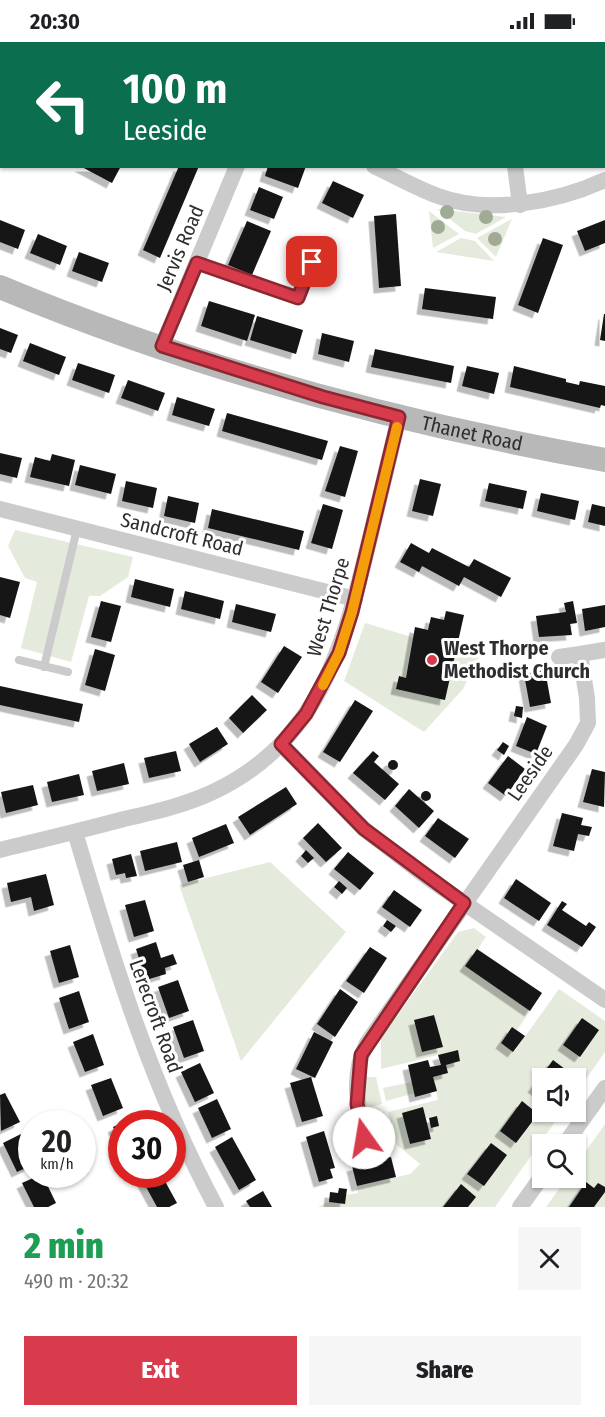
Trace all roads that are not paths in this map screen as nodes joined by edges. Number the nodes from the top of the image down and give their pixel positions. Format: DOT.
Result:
graph roads {
  1 [pos="236,168"];
  2 [pos="378,168"];
  3 [pos="515,168"];
  4 [pos="605,180"];
  5 [pos="520,205"];
  6 [pos="312,262"];
  7 [pos="197,263"];
  8 [pos="0,287"];
  9 [pos="162,346"];
  10 [pos="399,417"];
  11 [pos="605,460"];
  12 [pos="0,509"];
  13 [pos="77,529"];
  14 [pos="355,599"];
  15 [pos="604,650"];
  16 [pos="580,654"];
  17 [pos="559,657"];
  18 [pos="19,660"];
  19 [pos="44,667"];
  20 [pos="68,672"];
  21 [pos="281,744"];
  22 [pos="75,832"];
  23 [pos="0,850"];
  24 [pos="464,903"];
  25 [pos="605,1000"];
  26 [pos="605,1089"];
  27 [pos="572,1134"];
  28 [pos="345,1143"];
  29 [pos="534,1188"];
  30 [pos="216,1207"];
  31 [pos="520,1207"];
  1 -- 7 [label="street, Jervis Road"];
  2 -- 5 [label="street"];
  3 -- 5 [label="street"];
  4 -- 5 [label="street"];
  6 -- 7 [label="lane"];
  7 -- 9 [label="street, Jervis Road"];
  8 -- 9 [label="street, Thanet Road"];
  9 -- 10 [label="street, Thanet Road"];
  10 -- 11 [label="street, Thanet Road"];
  10 -- 14 [label="street, West Thorpe"];
  12 -- 13 [label="street, Sandcroft Road"];
  13 -- 14 [label="street, Sandcroft Road"];
  13 -- 19 [label="lane"];
  14 -- 21 [label="street, West Thorpe"];
  15 -- 16 [label="street"];
  16 -- 17 [label="street"];
  16 -- 24 [label="street, Leeside"];
  18 -- 19 [label="lane"];
  19 -- 20 [label="lane"];
  21 -- 22 [label="street, West Thorpe"];
  21 -- 24 [label="street"];
  22 -- 23 [label="street, West Thorpe"];
  22 -- 30 [label="street, Lerecroft Road"];
  24 -- 25 [label="street"];
  24 -- 28 [label="street, Leeside"];
  26 -- 27 [label="street"];
  29 -- 31 [label="street"];
}
